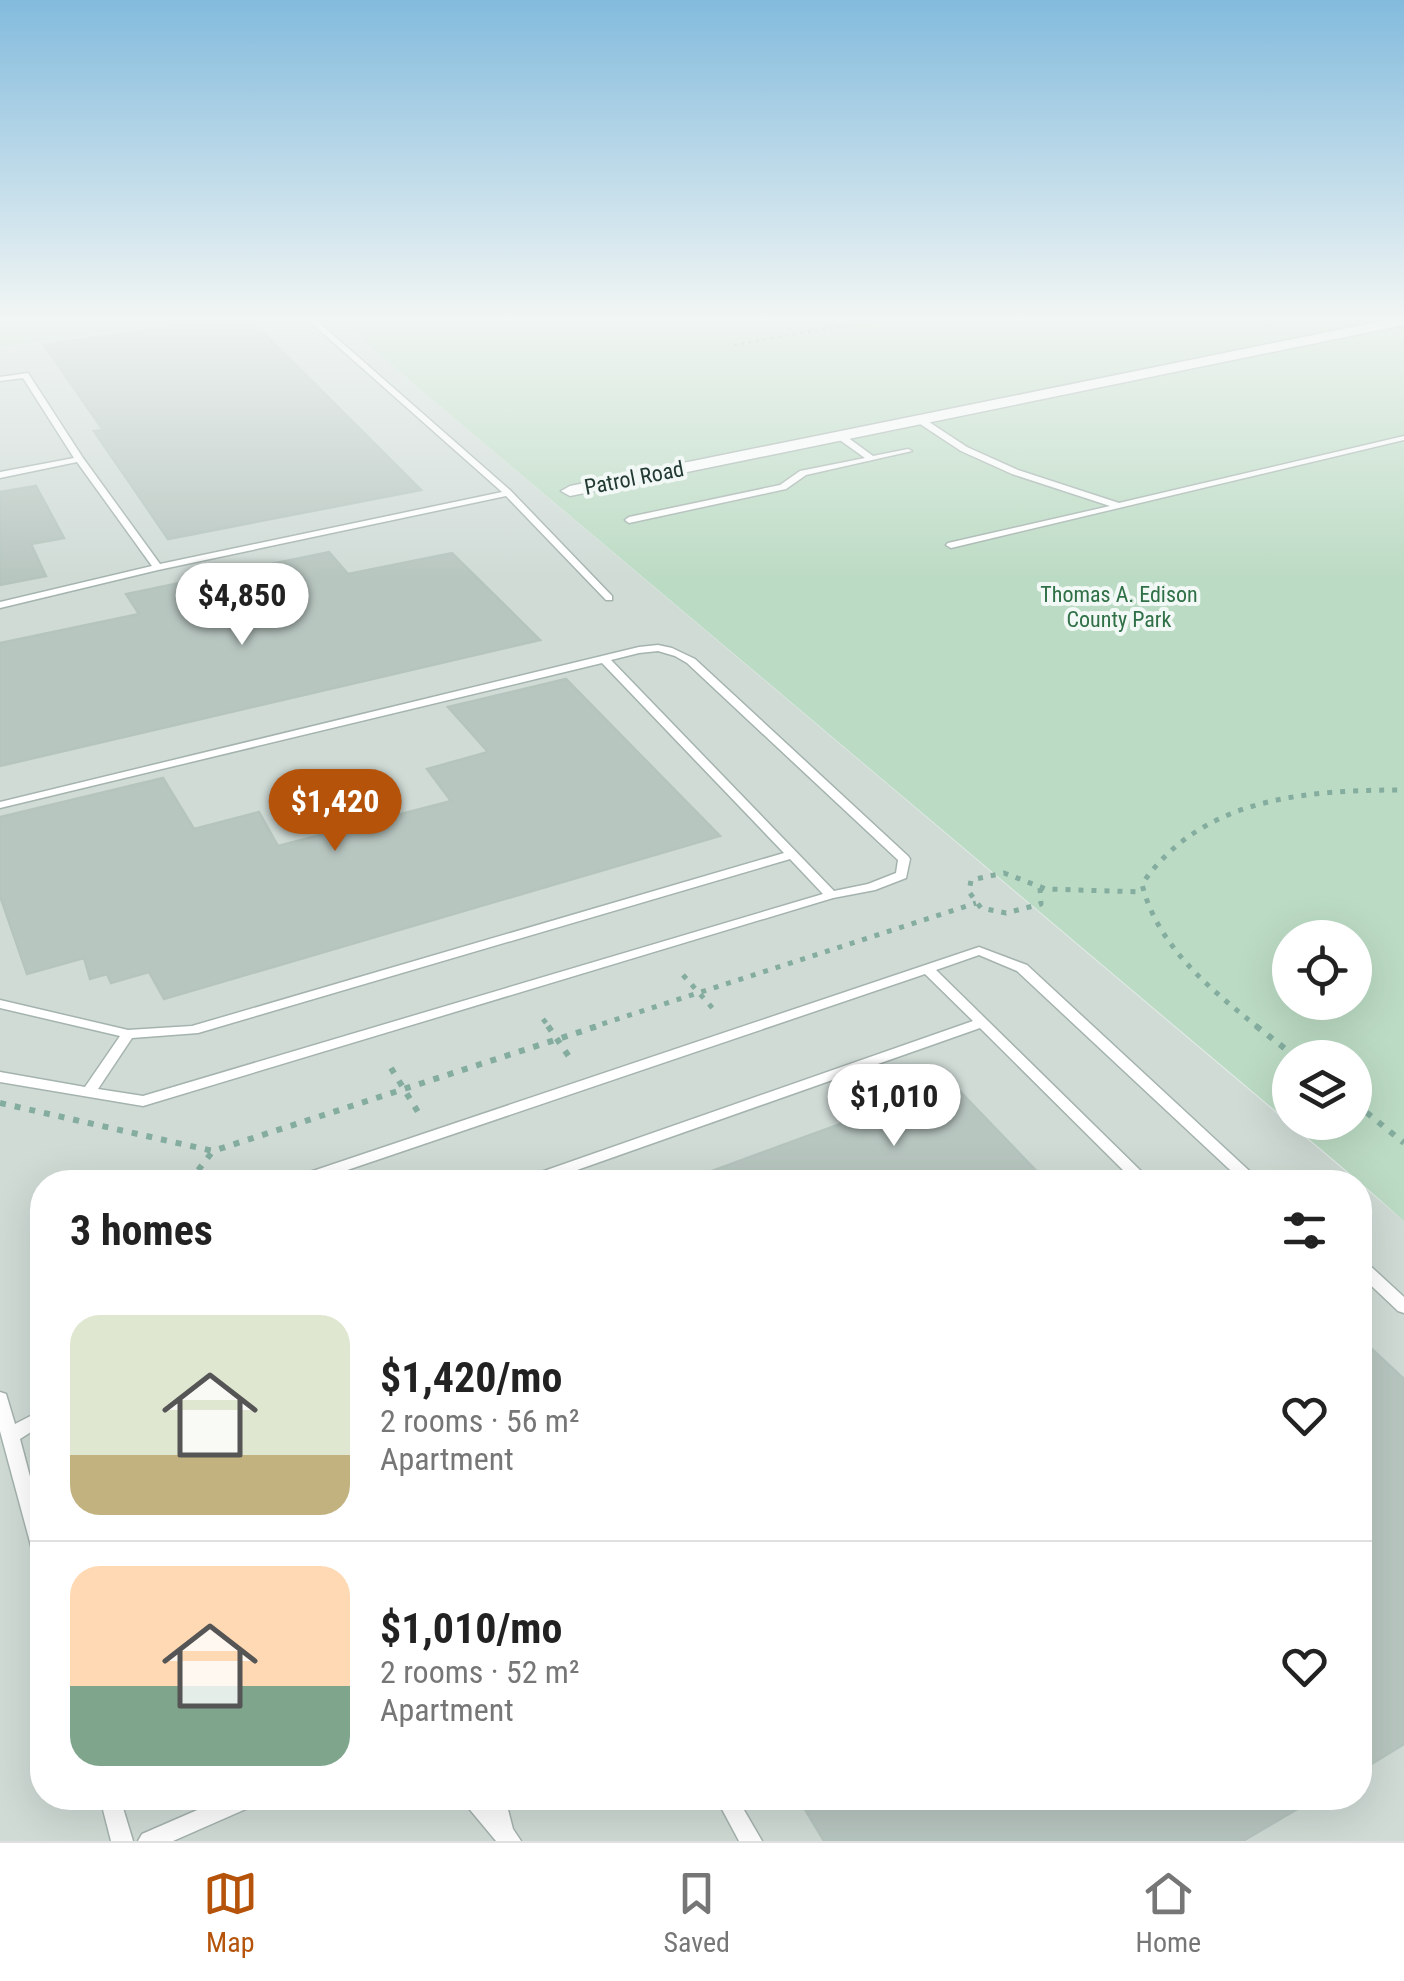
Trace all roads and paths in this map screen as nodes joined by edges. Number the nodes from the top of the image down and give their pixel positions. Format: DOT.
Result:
graph roads {
  1 [pos="45,406"];
  2 [pos="408,406"];
  3 [pos="989,406"];
  4 [pos="920,420"];
  5 [pos="840,436"];
  6 [pos="1404,438"];
  7 [pos="908,451"];
  8 [pos="872,458"];
  9 [pos="79,460"];
  10 [pos="0,474"];
  11 [pos="570,490"];
  12 [pos="508,494"];
  13 [pos="1118,506"];
  14 [pos="629,520"];
  15 [pos="951,545"];
  16 [pos="158,568"];
  17 [pos="609,598"];
  18 [pos="0,605"];
  19 [pos="604,660"];
  20 [pos="1404,790"];
  21 [pos="0,806"];
  22 [pos="792,855"];
  23 [pos="1040,888"];
  24 [pos="1142,892"];
  25 [pos="831,895"];
  26 [pos="976,903"];
  27 [pos="929,970"];
  28 [pos="684,974"];
  29 [pos="699,993"];
  30 [pos="0,1004"];
  31 [pos="716,1012"];
  32 [pos="543,1019"];
  33 [pos="982,1023"];
  34 [pos="128,1034"];
  35 [pos="557,1039"];
  36 [pos="1275,1040"];
  37 [pos="572,1061"];
  38 [pos="391,1068"];
  39 [pos="0,1077"];
  40 [pos="404,1089"];
  41 [pos="89,1092"];
  42 [pos="0,1103"];
  43 [pos="418,1112"];
  44 [pos="1372,1117"];
  45 [pos="1404,1144"];
  46 [pos="213,1151"];
  47 [pos="198,1170"];
  48 [pos="333,1170"];
  49 [pos="562,1170"];
  50 [pos="1130,1170"];
  51 [pos="1239,1170"];
  52 [pos="1372,1277"];
  53 [pos="1404,1307"];
  54 [pos="0,1400"];
  55 [pos="30,1421"];
  56 [pos="6,1429"];
  57 [pos="30,1511"];
  58 [pos="113,1810"];
  59 [pos="220,1810"];
  60 [pos="484,1810"];
  61 [pos="499,1810"];
  62 [pos="733,1810"];
  63 [pos="507,1836"];
  64 [pos="122,1841"];
  65 [pos="149,1841"];
  66 [pos="751,1841"];
  1 -- 9 [label="lane"];
  2 -- 12 [label="lane"];
  3 -- 4 [label="street, Patrol Road"];
  4 -- 5 [label="street, Patrol Road"];
  4 -- 13 [label="lane"];
  5 -- 8 [label="lane"];
  5 -- 11 [label="street, Patrol Road"];
  6 -- 13 [label="lane"];
  7 -- 8 [label="lane"];
  8 -- 14 [label="lane"];
  9 -- 10 [label="lane"];
  9 -- 16 [label="lane"];
  12 -- 16 [label="lane"];
  12 -- 17 [label="lane"];
  13 -- 15 [label="lane"];
  16 -- 18 [label="lane"];
  19 -- 21 [label="lane"];
  19 -- 22 [label="lane"];
  19 -- 25 [label="lane"];
  20 -- 24 [label="path"];
  22 -- 25 [label="lane"];
  22 -- 34 [label="lane"];
  23 -- 24 [label="path"];
  23 -- 26 [label="path"];
  23 -- 26 [label="path"];
  24 -- 36 [label="path"];
  25 -- 41 [label="lane"];
  26 -- 29 [label="path"];
  27 -- 33 [label="lane"];
  27 -- 48 [label="lane"];
  27 -- 51 [label="lane"];
  28 -- 29 [label="path"];
  29 -- 31 [label="path"];
  29 -- 35 [label="path"];
  30 -- 34 [label="lane"];
  32 -- 35 [label="path"];
  33 -- 49 [label="lane"];
  33 -- 50 [label="lane"];
  34 -- 41 [label="lane"];
  35 -- 37 [label="path"];
  35 -- 40 [label="path"];
  38 -- 40 [label="path"];
  39 -- 41 [label="lane"];
  40 -- 43 [label="path"];
  40 -- 46 [label="path"];
  42 -- 46 [label="path"];
  44 -- 45 [label="path"];
  46 -- 47 [label="path"];
  52 -- 53 [label="lane"];
  54 -- 56 [label="lane"];
  55 -- 56 [label="lane"];
  56 -- 57 [label="lane"];
  58 -- 64 [label="lane"];
  59 -- 65 [label="lane"];
  60 -- 63 [label="lane"];
  61 -- 63 [label="lane"];
  62 -- 66 [label="lane"];
}
